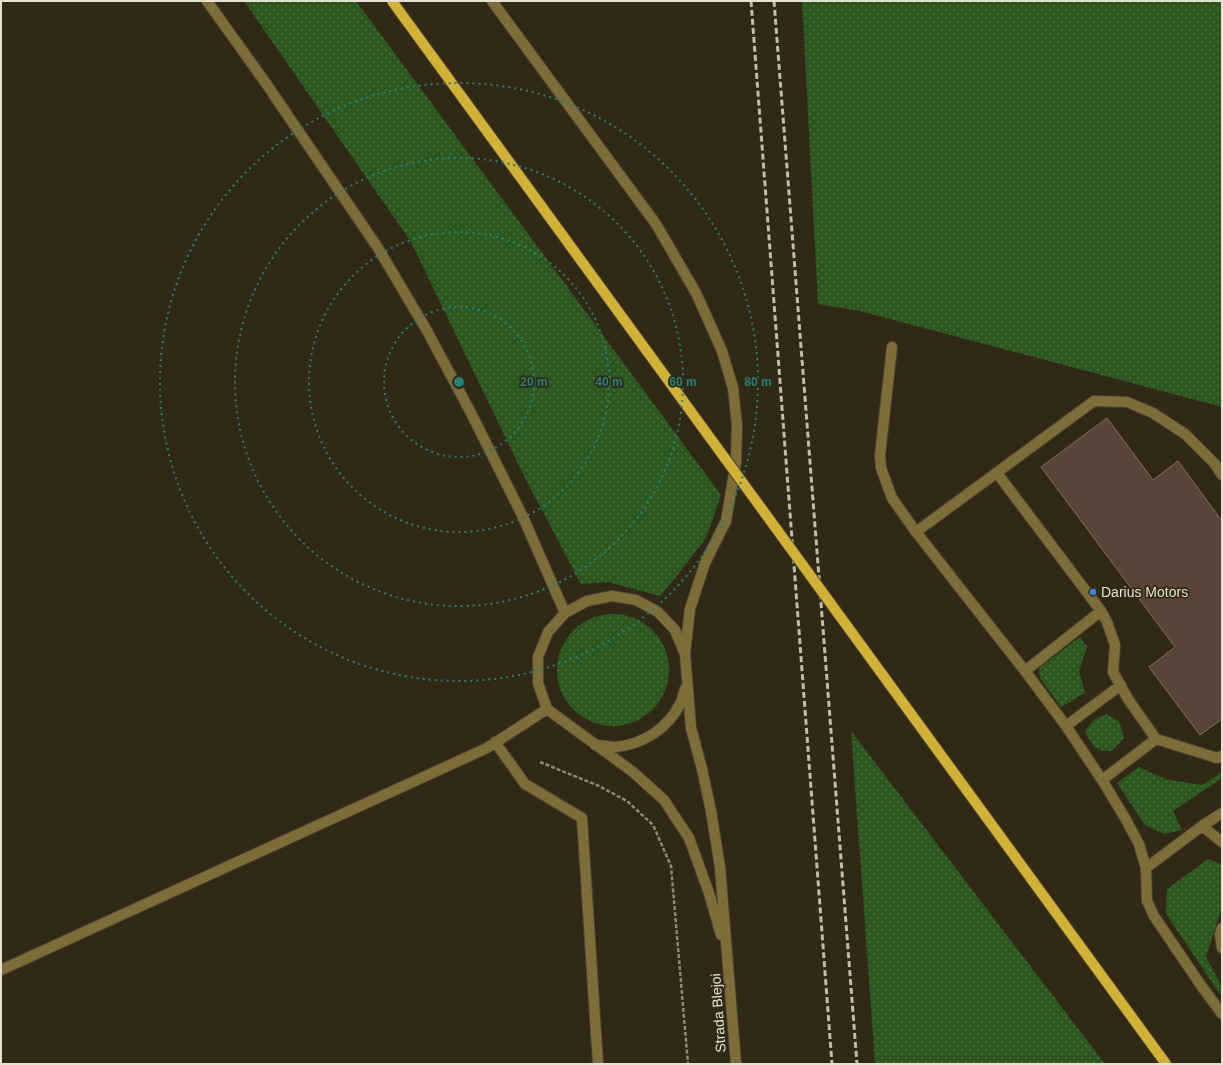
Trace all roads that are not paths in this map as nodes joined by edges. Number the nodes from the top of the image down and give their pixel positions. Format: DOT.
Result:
graph roads {
  1 [pos="207,1"];
  2 [pos="392,1"];
  3 [pos="492,1"];
  4 [pos="892,347"];
  5 [pos="997,472"];
  6 [pos="1222,474"];
  7 [pos="916,532"];
  8 [pos="1101,611"];
  9 [pos="565,613"];
  10 [pos="685,653"];
  11 [pos="1025,671"];
  12 [pos="687,683"];
  13 [pos="1121,685"];
  14 [pos="547,709"];
  15 [pos="1066,726"];
  16 [pos="1156,739"];
  17 [pos="495,742"];
  18 [pos="595,745"];
  19 [pos="1222,756"];
  20 [pos="1102,780"];
  21 [pos="1222,813"];
  22 [pos="1202,826"];
  23 [pos="1222,842"];
  24 [pos="1146,868"];
  25 [pos="1222,928"];
  26 [pos="1222,948"];
  27 [pos="728,959"];
  28 [pos="1,970"];
  29 [pos="1222,1014"];
  30 [pos="598,1064"];
  31 [pos="736,1064"];
  32 [pos="1166,1064"];
  1 -- 9 [label="street"];
  2 -- 32 [label="main road, bridge"];
  3 -- 10 [label="street"];
  4 -- 7 [label="street"];
  5 -- 6 [label="street"];
  5 -- 7 [label="street"];
  5 -- 8 [label="street"];
  7 -- 11 [label="street"];
  8 -- 11 [label="street"];
  8 -- 13 [label="street"];
  9 -- 10 [label="street"];
  9 -- 14 [label="street"];
  10 -- 12 [label="street"];
  11 -- 15 [label="street"];
  12 -- 18 [label="street"];
  12 -- 27 [label="street"];
  13 -- 15 [label="street"];
  13 -- 16 [label="street"];
  14 -- 17 [label="street"];
  14 -- 18 [label="street"];
  15 -- 20 [label="street"];
  16 -- 19 [label="street"];
  16 -- 20 [label="street"];
  17 -- 28 [label="street"];
  17 -- 30 [label="street"];
  18 -- 27 [label="street"];
  20 -- 24 [label="street"];
  21 -- 22 [label="street"];
  22 -- 23 [label="street"];
  22 -- 24 [label="street"];
  24 -- 29 [label="street"];
  25 -- 26 [label="street"];
  27 -- 31 [label="street, Strada Blejoi"];
}
